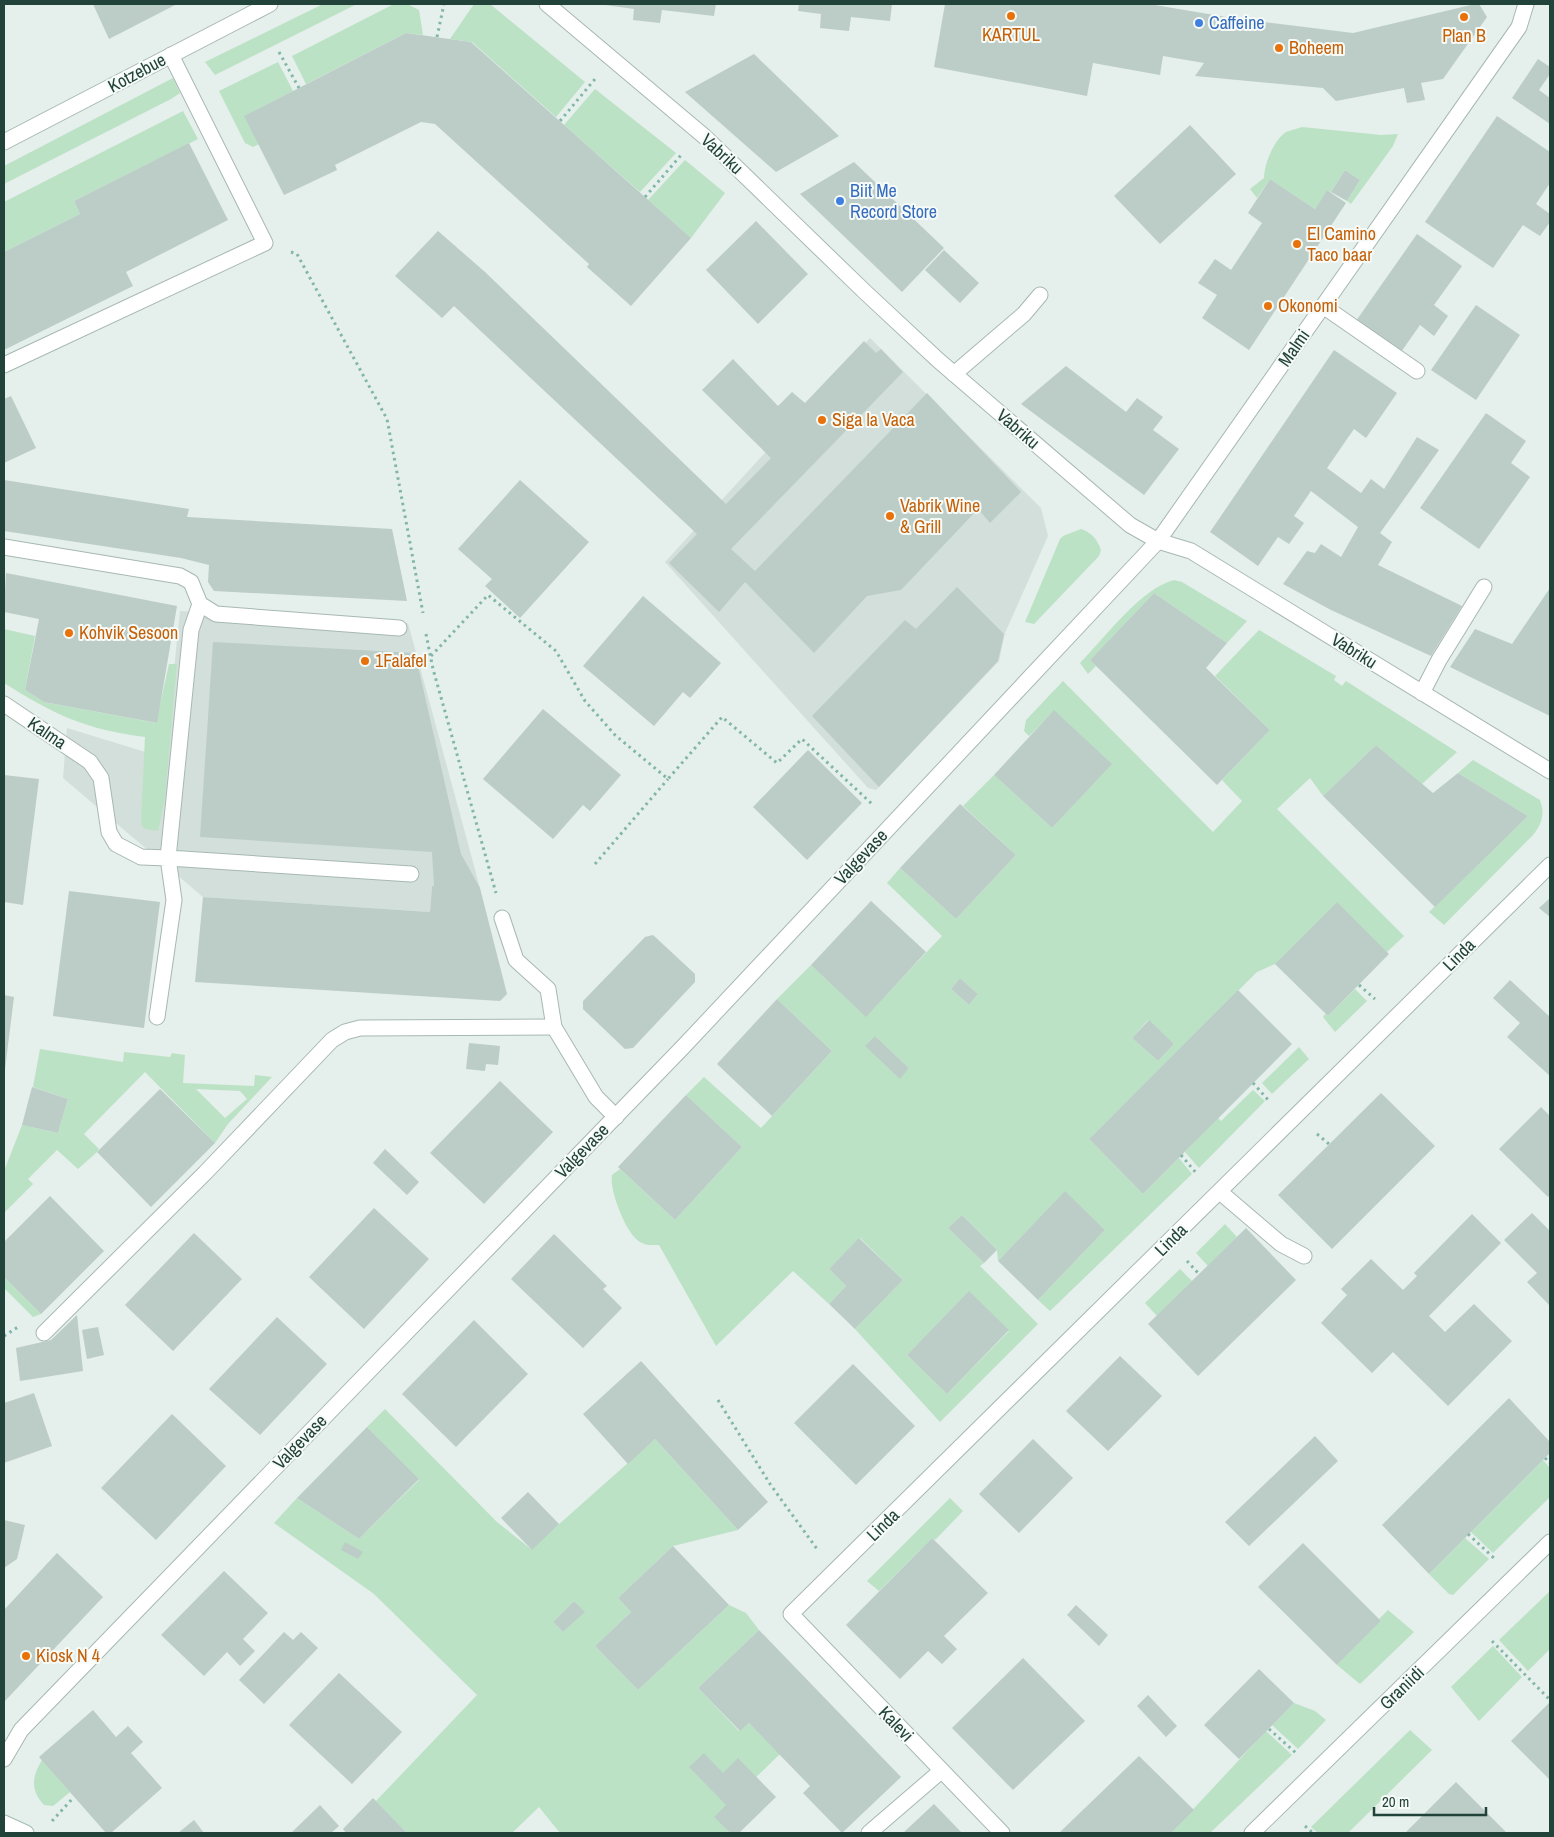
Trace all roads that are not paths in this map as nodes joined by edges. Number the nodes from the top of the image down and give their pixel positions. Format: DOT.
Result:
graph roads {
  1 [pos="270,4"];
  2 [pos="547,4"];
  3 [pos="1526,4"];
  4 [pos="171,55"];
  5 [pos="4,142"];
  6 [pos="1040,295"];
  7 [pos="1323,306"];
  8 [pos="4,365"];
  9 [pos="1417,371"];
  10 [pos="954,374"];
  11 [pos="1158,540"];
  12 [pos="4,547"];
  13 [pos="1484,587"];
  14 [pos="200,604"];
  15 [pos="399,628"];
  16 [pos="1422,693"];
  17 [pos="4,704"];
  18 [pos="1550,771"];
  19 [pos="168,858"];
  20 [pos="1550,865"];
  21 [pos="411,874"];
  22 [pos="502,918"];
  23 [pos="157,1017"];
  24 [pos="554,1027"];
  25 [pos="616,1117"];
  26 [pos="1220,1192"];
  27 [pos="1304,1256"];
  28 [pos="44,1333"];
  29 [pos="1550,1542"];
  30 [pos="791,1614"];
  31 [pos="4,1759"];
  32 [pos="941,1770"];
  33 [pos="4,1822"];
  34 [pos="26,1833"];
  35 [pos="869,1833"];
  36 [pos="1002,1833"];
  37 [pos="1252,1833"];
  1 -- 4 [label="street, Kotzebue"];
  2 -- 10 [label="street, Vabriku"];
  3 -- 7 [label="street, Malmi"];
  4 -- 5 [label="street, Kotzebue"];
  4 -- 8 [label="street"];
  6 -- 10 [label="street"];
  7 -- 9 [label="street"];
  7 -- 11 [label="street, Malmi"];
  10 -- 11 [label="street, Vabriku"];
  11 -- 16 [label="street, Vabriku"];
  11 -- 25 [label="street, Valgevase"];
  12 -- 14 [label="street"];
  13 -- 16 [label="street"];
  14 -- 15 [label="street"];
  14 -- 19 [label="street"];
  16 -- 18 [label="street, Vabriku"];
  17 -- 19 [label="street, Kalma"];
  19 -- 21 [label="street"];
  19 -- 23 [label="street"];
  20 -- 26 [label="street, Linda"];
  22 -- 24 [label="street"];
  24 -- 25 [label="street"];
  24 -- 28 [label="street"];
  25 -- 31 [label="street, Valgevase"];
  26 -- 27 [label="street"];
  26 -- 30 [label="street, Linda"];
  29 -- 37 [label="street, Graniidi"];
  30 -- 32 [label="street, Kalevi"];
  32 -- 35 [label="street"];
  32 -- 36 [label="street, Kalevi"];
  33 -- 34 [label="street"];
}
